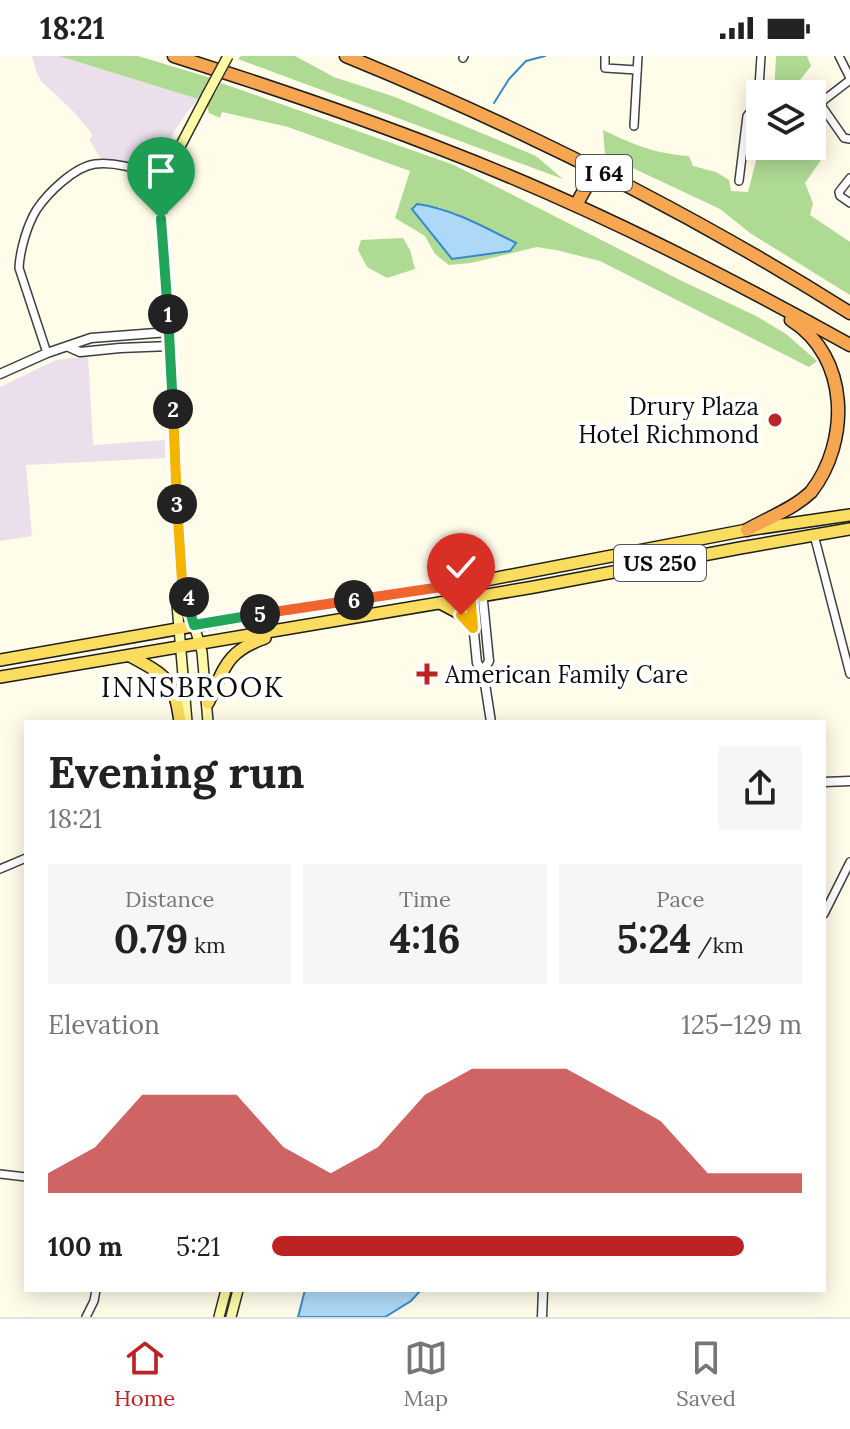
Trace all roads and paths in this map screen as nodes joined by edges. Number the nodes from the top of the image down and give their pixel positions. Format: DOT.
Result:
graph roads {
  1 [pos="174,56"];
  2 [pos="228,56"];
  3 [pos="346,56"];
  4 [pos="605,56"];
  5 [pos="638,56"];
  6 [pos="761,56"];
  7 [pos="839,56"];
  8 [pos="637,70"];
  9 [pos="850,79"];
  10 [pos="634,126"];
  11 [pos="850,139"];
  12 [pos="596,169"];
  13 [pos="850,178"];
  14 [pos="168,179"];
  15 [pos="739,181"];
  16 [pos="850,203"];
  17 [pos="576,205"];
  18 [pos="717,273"];
  19 [pos="792,277"];
  20 [pos="850,304"];
  21 [pos="850,313"];
  22 [pos="169,332"];
  23 [pos="850,345"];
  24 [pos="170,346"];
  25 [pos="69,347"];
  26 [pos="47,353"];
  27 [pos="0,374"];
  28 [pos="850,515"];
  29 [pos="850,529"];
  30 [pos="747,530"];
  31 [pos="814,535"];
  32 [pos="182,581"];
  33 [pos="475,582"];
  34 [pos="476,597"];
  35 [pos="439,603"];
  36 [pos="194,625"];
  37 [pos="179,628"];
  38 [pos="473,628"];
  39 [pos="277,630"];
  40 [pos="200,643"];
  41 [pos="180,647"];
  42 [pos="130,655"];
  43 [pos="0,660"];
  44 [pos="483,671"];
  45 [pos="850,674"];
  46 [pos="0,677"];
  47 [pos="208,703"];
  48 [pos="180,720"];
  49 [pos="187,720"];
  50 [pos="208,720"];
  51 [pos="491,720"];
  52 [pos="850,781"];
  53 [pos="826,782"];
  54 [pos="24,859"];
  55 [pos="850,862"];
  56 [pos="0,869"];
  57 [pos="826,910"];
  58 [pos="0,1174"];
  59 [pos="24,1177"];
  60 [pos="96,1292"];
  61 [pos="225,1292"];
  62 [pos="237,1292"];
  63 [pos="543,1292"];
  64 [pos="86,1317"];
  65 [pos="219,1317"];
  66 [pos="231,1317"];
  67 [pos="542,1317"];
  1 -- 17 [label="highway, I 64"];
  2 -- 14 [label="main road, bridge"];
  3 -- 12 [label="highway, I 64"];
  4 -- 8 [label="street"];
  5 -- 8 [label="street"];
  6 -- 15 [label="street"];
  7 -- 9 [label="street"];
  8 -- 10 [label="street"];
  9 -- 11 [label="street"];
  12 -- 17 [label="highway"];
  12 -- 19 [label="highway, I 64"];
  13 -- 16 [label="street"];
  14 -- 22 [label="main road"];
  14 -- 26 [label="street"];
  17 -- 18 [label="highway, I 64"];
  18 -- 23 [label="highway, I 64"];
  18 -- 30 [label="highway"];
  19 -- 20 [label="highway"];
  19 -- 21 [label="highway, I 64"];
  22 -- 24 [label="main road"];
  22 -- 25 [label="street"];
  24 -- 25 [label="street"];
  24 -- 32 [label="main road"];
  25 -- 26 [label="street"];
  26 -- 27 [label="street"];
  28 -- 30 [label="main road, US 250"];
  29 -- 31 [label="main road, US 250"];
  30 -- 33 [label="main road, US 250"];
  31 -- 34 [label="main road, US 250"];
  31 -- 45 [label="street"];
  32 -- 36 [label="main road"];
  32 -- 37 [label="main road"];
  33 -- 34 [label="street"];
  33 -- 36 [label="main road, US 250"];
  34 -- 35 [label="main road, US 250"];
  34 -- 38 [label="street"];
  34 -- 44 [label="street"];
  35 -- 38 [label="main road"];
  35 -- 39 [label="main road, US 250"];
  36 -- 37 [label="main road, US 250"];
  36 -- 40 [label="main road"];
  37 -- 41 [label="main road"];
  37 -- 43 [label="main road, US 250"];
  38 -- 44 [label="street"];
  39 -- 40 [label="main road, US 250"];
  39 -- 47 [label="main road"];
  40 -- 41 [label="main road, US 250"];
  40 -- 47 [label="main road"];
  41 -- 42 [label="main road, US 250"];
  41 -- 49 [label="main road"];
  42 -- 46 [label="main road, US 250"];
  42 -- 48 [label="main road"];
  44 -- 51 [label="street"];
  47 -- 50 [label="main road"];
  52 -- 53 [label="street"];
  54 -- 56 [label="street"];
  55 -- 57 [label="street"];
  58 -- 59 [label="street"];
  60 -- 64 [label="street"];
  61 -- 65 [label="main road"];
  62 -- 66 [label="main road"];
  63 -- 67 [label="street"];
}
